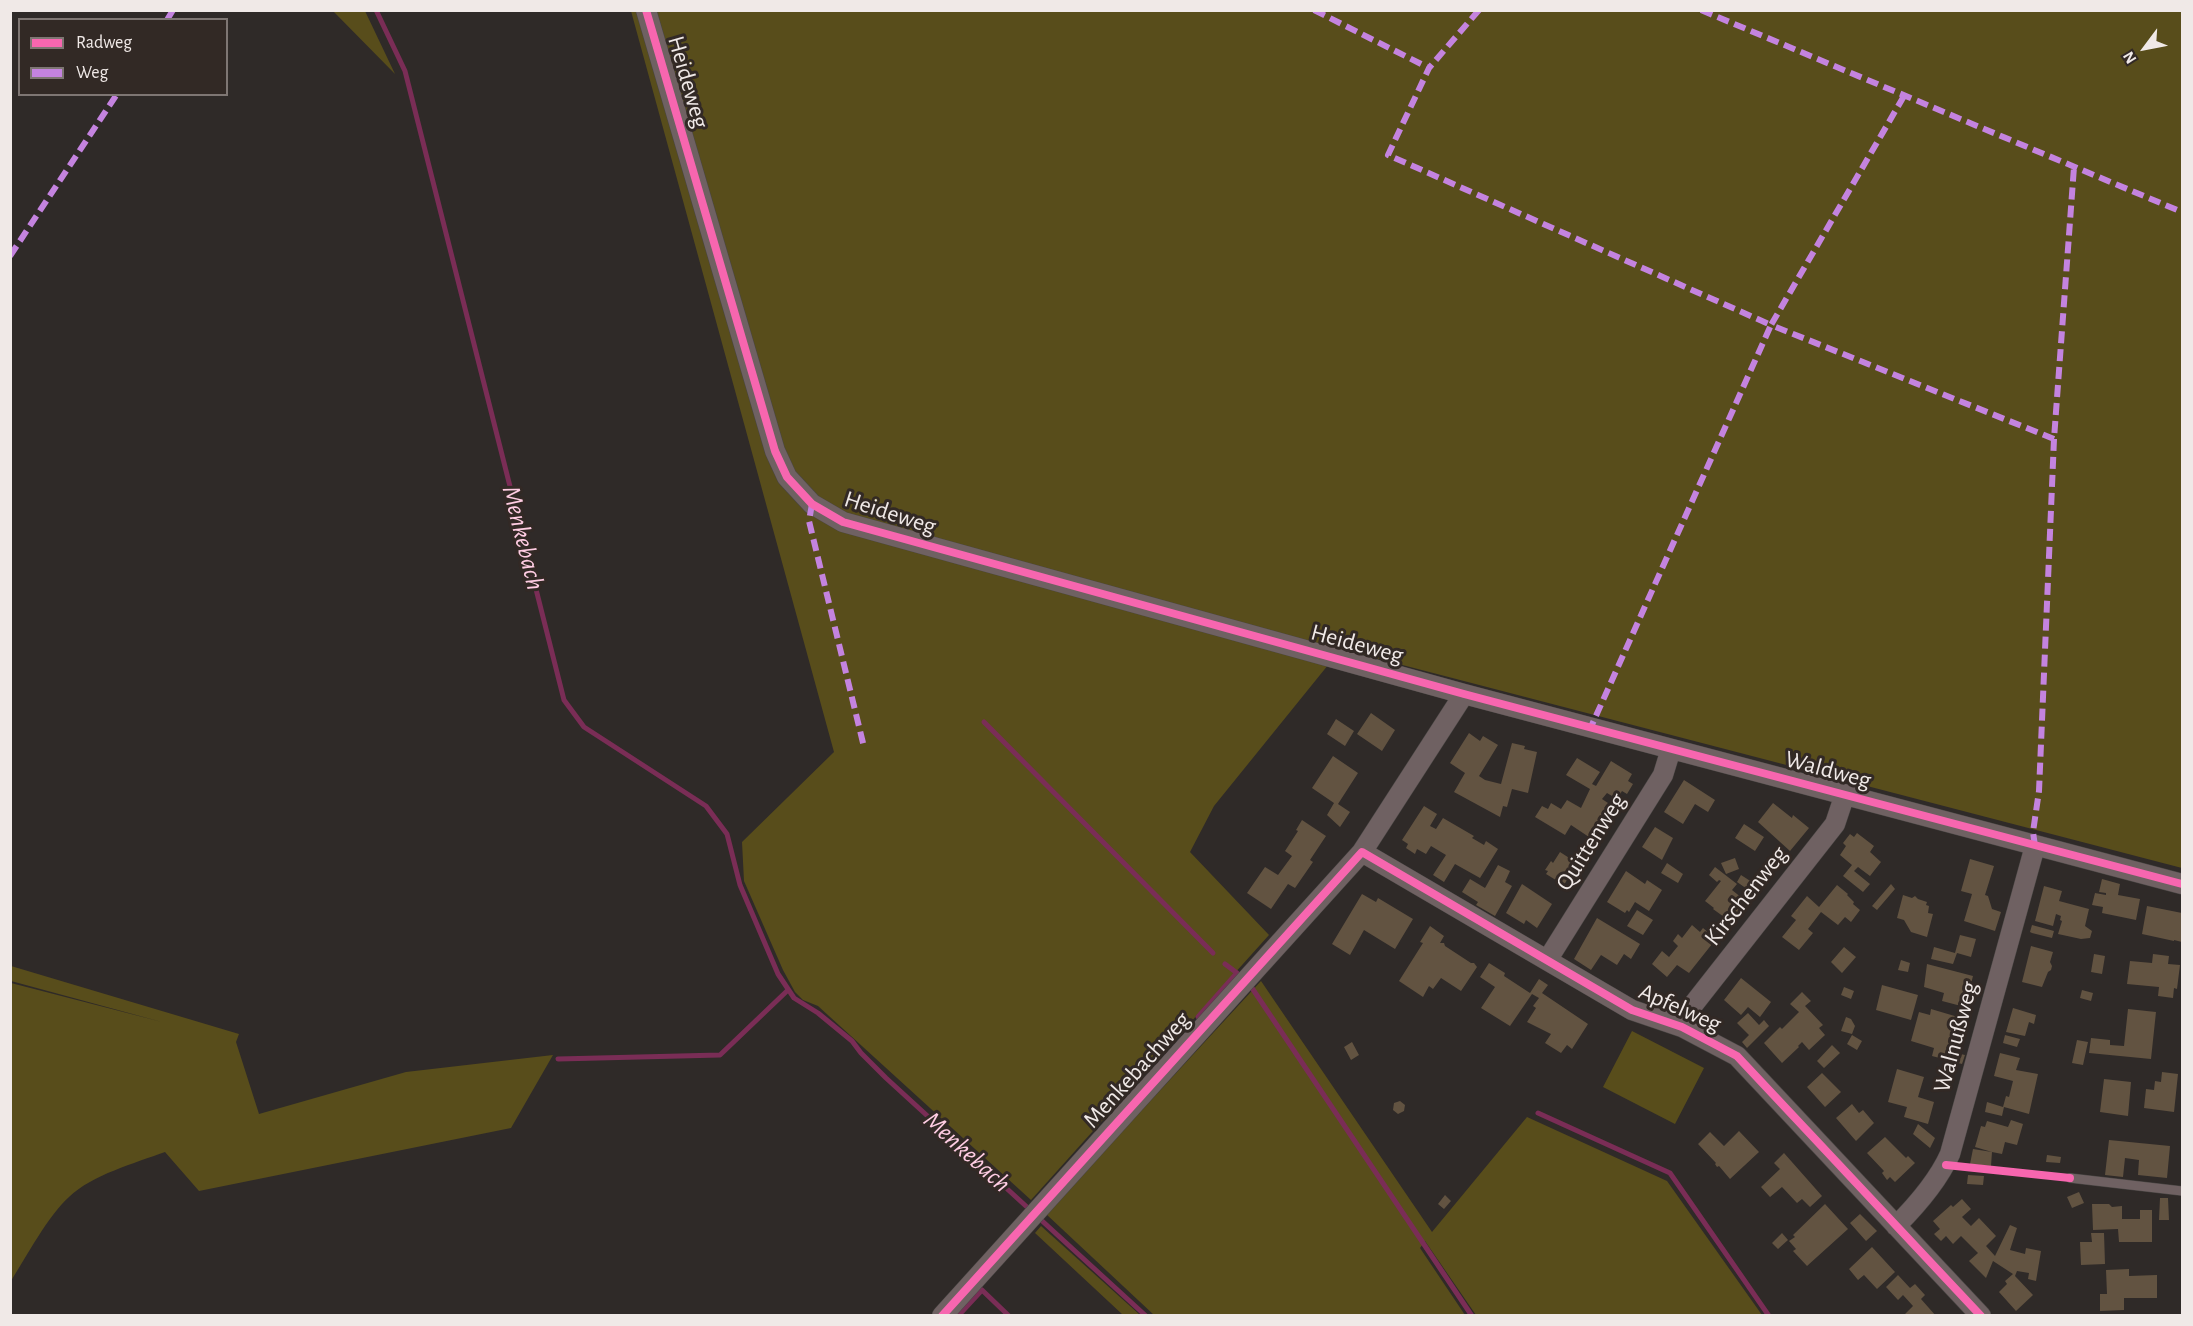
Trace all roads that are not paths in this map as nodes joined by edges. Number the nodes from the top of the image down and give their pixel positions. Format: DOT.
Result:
graph roads {
  1 [pos="646,10"];
  2 [pos="1464,694"];
  3 [pos="1671,749"];
  4 [pos="1845,795"];
  5 [pos="2035,846"];
  6 [pos="1362,852"];
  7 [pos="2182,884"];
  8 [pos="1548,959"];
  9 [pos="1682,1028"];
  10 [pos="2070,1178"];
  11 [pos="2182,1191"];
  12 [pos="1896,1226"];
  13 [pos="942,1316"];
  14 [pos="1981,1316"];
  1 -- 2 [label="street, Heideweg"];
  2 -- 3 [label="street, Waldweg"];
  2 -- 6 [label="street, Menkebachweg"];
  3 -- 4 [label="street, Waldweg"];
  3 -- 8 [label="street, Quittenweg"];
  4 -- 5 [label="street, Waldweg"];
  4 -- 9 [label="street, Kirschenweg"];
  5 -- 7 [label="street, Waldweg"];
  5 -- 12 [label="street, Walnußweg"];
  6 -- 8 [label="street, Apfelweg"];
  6 -- 13 [label="street, Menkebachweg"];
  8 -- 9 [label="street, Apfelweg"];
  9 -- 12 [label="street, Apfelweg"];
  10 -- 11 [label="lane"];
  12 -- 14 [label="street, Apfelweg"];
}
